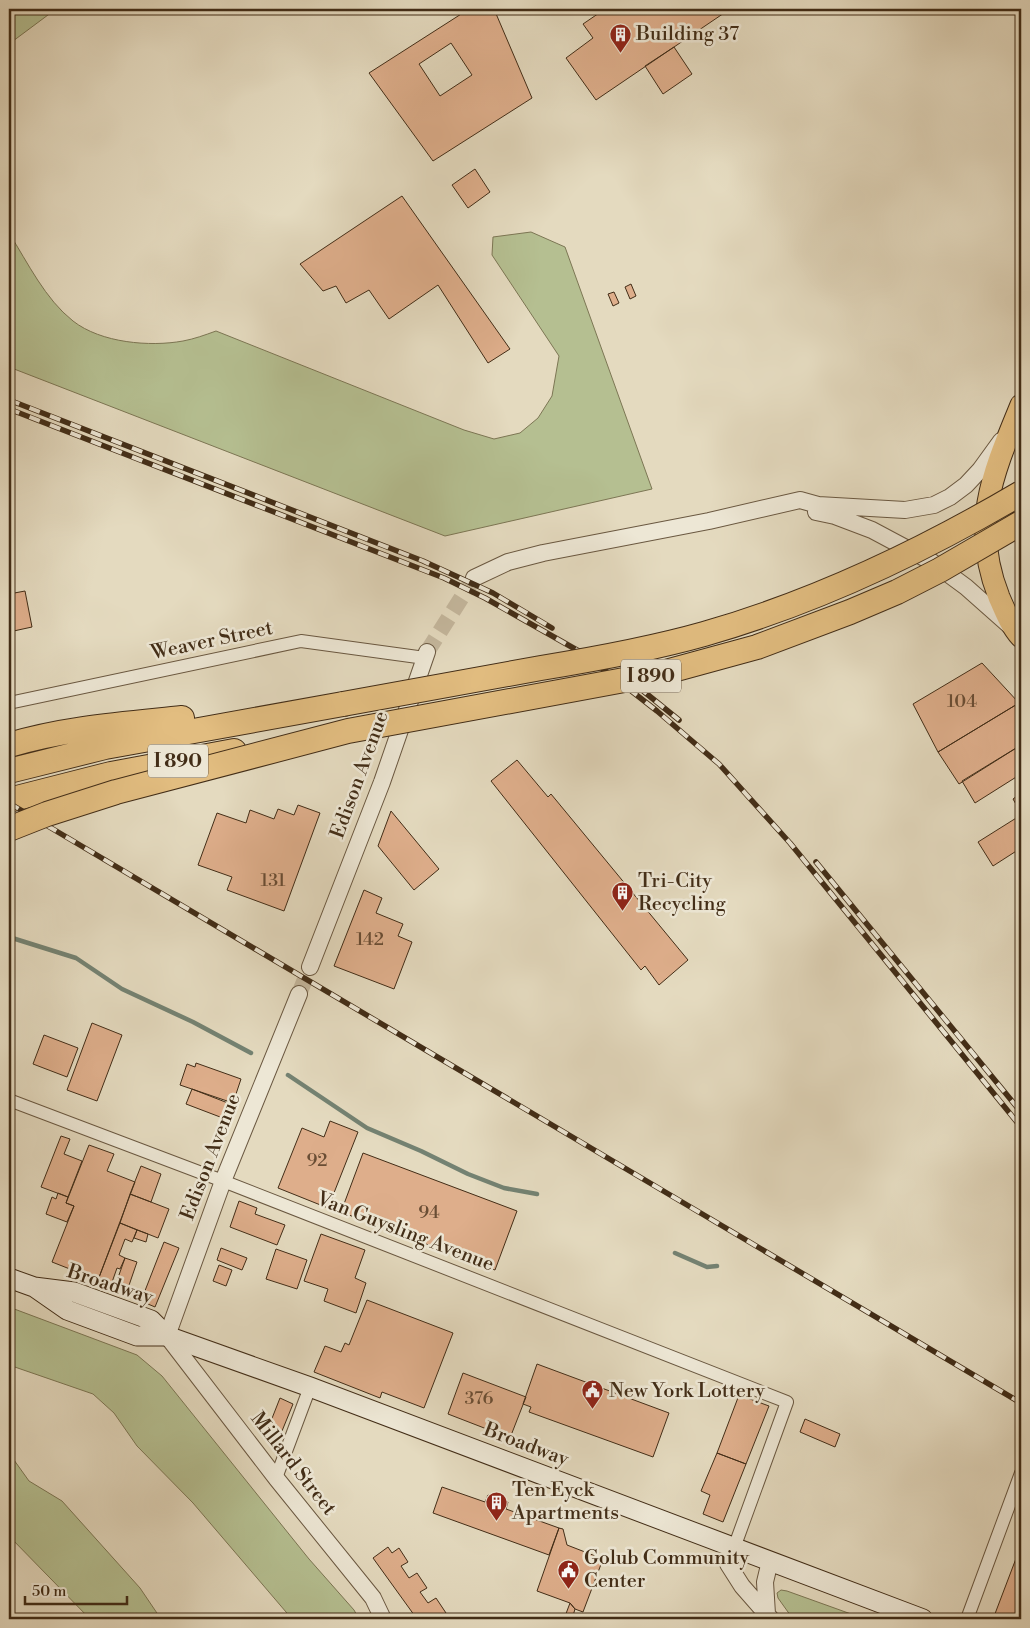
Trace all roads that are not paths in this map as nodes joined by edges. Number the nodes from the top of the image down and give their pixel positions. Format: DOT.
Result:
graph roads {
  1 [pos="1021,406"];
  2 [pos="1021,483"];
  3 [pos="1021,492"];
  4 [pos="709,520"];
  5 [pos="1021,523"];
  6 [pos="963,526"];
  7 [pos="1021,538"];
  8 [pos="940,570"];
  9 [pos="474,578"];
  10 [pos="1019,636"];
  11 [pos="426,655"];
  12 [pos="9,703"];
  13 [pos="343,704"];
  14 [pos="348,731"];
  15 [pos="9,745"];
  16 [pos="9,771"];
  17 [pos="9,800"];
  18 [pos="9,829"];
  19 [pos="310,967"];
  20 [pos="299,994"];
  21 [pos="9,1100"];
  22 [pos="223,1181"];
  23 [pos="9,1278"];
  24 [pos="167,1336"];
  25 [pos="310,1387"];
  26 [pos="1021,1473"];
  27 [pos="276,1478"];
  28 [pos="734,1548"];
  29 [pos="770,1561"];
  30 [pos="769,1617"];
  31 [pos="383,1619"];
  32 [pos="923,1619"];
  33 [pos="967,1619"];
  1 -- 4 [label="street"];
  1 -- 10 [label="highway"];
  2 -- 6 [label="highway, bridge"];
  3 -- 6 [label="highway, I 890, bridge"];
  4 -- 9 [label="street"];
  4 -- 10 [label="street"];
  5 -- 8 [label="highway, I 890, bridge"];
  6 -- 13 [label="highway, I 890, bridge"];
  7 -- 8 [label="highway, bridge"];
  8 -- 14 [label="highway, I 890, bridge"];
  11 -- 12 [label="street, Weaver Street"];
  11 -- 19 [label="street, Edison Avenue"];
  13 -- 15 [label="highway"];
  13 -- 16 [label="highway, I 890"];
  14 -- 17 [label="highway, I 890, bridge"];
  14 -- 18 [label="highway, bridge"];
  20 -- 22 [label="street, Edison Avenue"];
  21 -- 22 [label="street, Van Guysling Avenue"];
  22 -- 24 [label="street, Edison Avenue"];
  22 -- 28 [label="street, Van Guysling Avenue"];
  23 -- 24 [label="main road, Broadway"];
  24 -- 25 [label="main road, Broadway"];
  24 -- 27 [label="street, Millard Street"];
  25 -- 27 [label="street"];
  25 -- 28 [label="main road, Broadway"];
  26 -- 33 [label="street"];
  27 -- 31 [label="street, Millard Street"];
  28 -- 29 [label="main road, Broadway"];
  28 -- 30 [label="street"];
  29 -- 30 [label="street"];
  29 -- 32 [label="main road, Broadway"];
}
